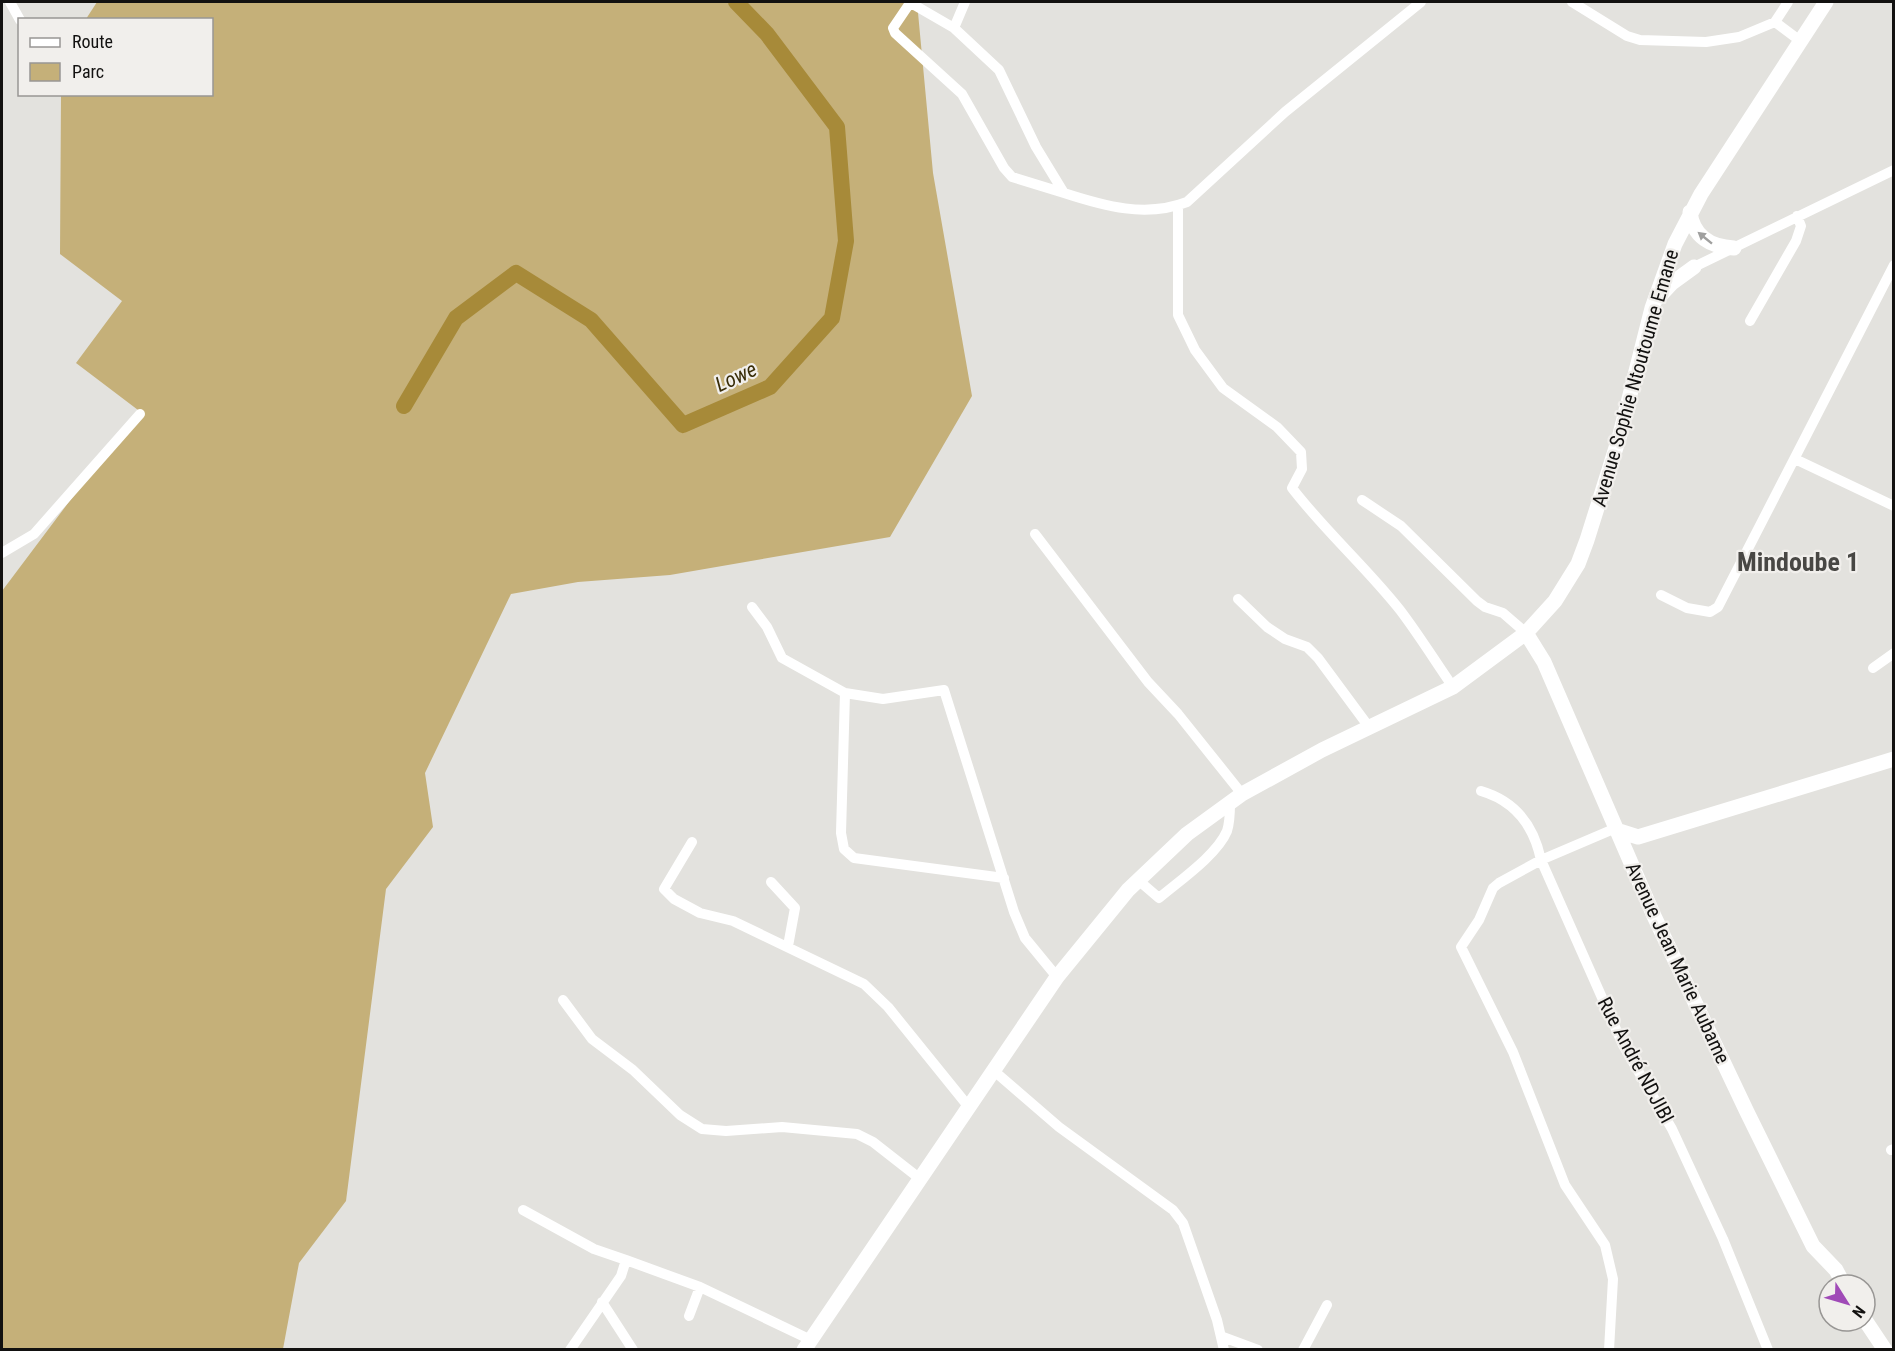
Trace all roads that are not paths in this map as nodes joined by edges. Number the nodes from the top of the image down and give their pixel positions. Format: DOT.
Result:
graph roads {
  1 [pos="10,2"];
  2 [pos="910,2"];
  3 [pos="965,2"];
  4 [pos="1421,2"];
  5 [pos="1572,2"];
  6 [pos="1788,2"];
  7 [pos="1826,2"];
  8 [pos="19,18"];
  9 [pos="1775,21"];
  10 [pos="954,28"];
  11 [pos="1799,40"];
  12 [pos="1893,170"];
  13 [pos="1064,193"];
  14 [pos="1178,205"];
  15 [pos="1690,212"];
  16 [pos="1797,216"];
  17 [pos="1734,249"];
  18 [pos="1670,255"];
  19 [pos="1893,265"];
  20 [pos="1694,267"];
  21 [pos="1652,308"];
  22 [pos="1750,321"];
  23 [pos="140,414"];
  24 [pos="1795,459"];
  25 [pos="1362,500"];
  26 [pos="1893,506"];
  27 [pos="1035,534"];
  28 [pos="2,553"];
  29 [pos="1661,596"];
  30 [pos="1238,599"];
  31 [pos="752,607"];
  32 [pos="1526,633"];
  33 [pos="1893,653"];
  34 [pos="1873,668"];
  35 [pos="1453,687"];
  36 [pos="845,693"];
  37 [pos="1369,727"];
  38 [pos="1893,759"];
  39 [pos="1481,791"];
  40 [pos="1236,798"];
  41 [pos="1616,829"];
  42 [pos="1638,837"];
  43 [pos="692,842"];
  44 [pos="1628,857"];
  45 [pos="1541,860"];
  46 [pos="1004,878"];
  47 [pos="1138,880"];
  48 [pos="771,882"];
  49 [pos="788,946"];
  50 [pos="1057,977"];
  51 [pos="563,1000"];
  52 [pos="993,1070"];
  53 [pos="968,1107"];
  54 [pos="919,1178"];
  55 [pos="523,1210"];
  56 [pos="626,1260"];
  57 [pos="1838,1273"];
  58 [pos="700,1287"];
  59 [pos="602,1302"];
  60 [pos="1327,1305"];
  61 [pos="689,1316"];
  62 [pos="1874,1333"];
  63 [pos="1223,1336"];
  64 [pos="807,1345"];
  65 [pos="570,1350"];
  66 [pos="633,1350"];
  67 [pos="1224,1350"];
  68 [pos="1258,1350"];
  69 [pos="1303,1350"];
  70 [pos="1609,1350"];
  71 [pos="1768,1350"];
  72 [pos="1885,1350"];
  1 -- 8 [label="street"];
  2 -- 10 [label="street"];
  2 -- 13 [label="street"];
  3 -- 10 [label="street"];
  4 -- 14 [label="street"];
  5 -- 9 [label="street"];
  6 -- 9 [label="street"];
  7 -- 11 [label="street, Avenue Sophie Ntoutoume Emane"];
  9 -- 11 [label="street"];
  10 -- 13 [label="street"];
  11 -- 15 [label="street, Avenue Sophie Ntoutoume Emane"];
  12 -- 16 [label="street"];
  13 -- 14 [label="street"];
  14 -- 35 [label="street"];
  17 -- 15 [label="street, one-way"];
  15 -- 18 [label="street, Avenue Sophie Ntoutoume Emane"];
  16 -- 17 [label="street"];
  16 -- 22 [label="street"];
  17 -- 20 [label="street"];
  18 -- 20 [label="street"];
  18 -- 21 [label="street, Avenue Sophie Ntoutoume Emane"];
  19 -- 24 [label="street"];
  20 -- 21 [label="street"];
  21 -- 32 [label="street, Avenue Sophie Ntoutoume Emane"];
  23 -- 28 [label="street"];
  24 -- 26 [label="street"];
  24 -- 29 [label="street"];
  25 -- 32 [label="street"];
  27 -- 40 [label="street"];
  30 -- 37 [label="street"];
  31 -- 36 [label="street"];
  32 -- 35 [label="street, Avenue Sophie Ntoutoume Emane"];
  32 -- 41 [label="street, Avenue Jean Marie Aubame"];
  33 -- 34 [label="street"];
  35 -- 37 [label="street, Avenue Sophie Ntoutoume Emane"];
  36 -- 46 [label="street"];
  36 -- 46 [label="street"];
  37 -- 40 [label="street, Avenue Sophie Ntoutoume Emane"];
  38 -- 42 [label="street"];
  39 -- 45 [label="street, Rue André NDJIBI"];
  40 -- 47 [label="street, Avenue Sophie Ntoutoume Emane"];
  40 -- 47 [label="street"];
  41 -- 42 [label="street"];
  41 -- 44 [label="street, Avenue Jean Marie Aubame"];
  41 -- 45 [label="street"];
  42 -- 44 [label="street"];
  43 -- 49 [label="street"];
  44 -- 57 [label="street, Avenue Jean Marie Aubame"];
  45 -- 70 [label="street"];
  45 -- 71 [label="street, Rue André NDJIBI"];
  46 -- 50 [label="street"];
  47 -- 50 [label="street, Avenue Sophie Ntoutoume Emane"];
  48 -- 49 [label="street"];
  49 -- 53 [label="street"];
  50 -- 52 [label="street, Avenue Sophie Ntoutoume Emane"];
  51 -- 54 [label="street"];
  52 -- 53 [label="street, Avenue Sophie Ntoutoume Emane"];
  52 -- 63 [label="street"];
  53 -- 54 [label="street, Avenue Sophie Ntoutoume Emane"];
  54 -- 64 [label="street, Avenue Sophie Ntoutoume Emane"];
  55 -- 56 [label="street"];
  56 -- 58 [label="street"];
  56 -- 59 [label="street"];
  58 -- 61 [label="street"];
  58 -- 64 [label="street"];
  59 -- 65 [label="street"];
  59 -- 66 [label="street"];
  60 -- 69 [label="street"];
  62 -- 72 [label="street"];
  63 -- 67 [label="street"];
  63 -- 68 [label="street"];
}
